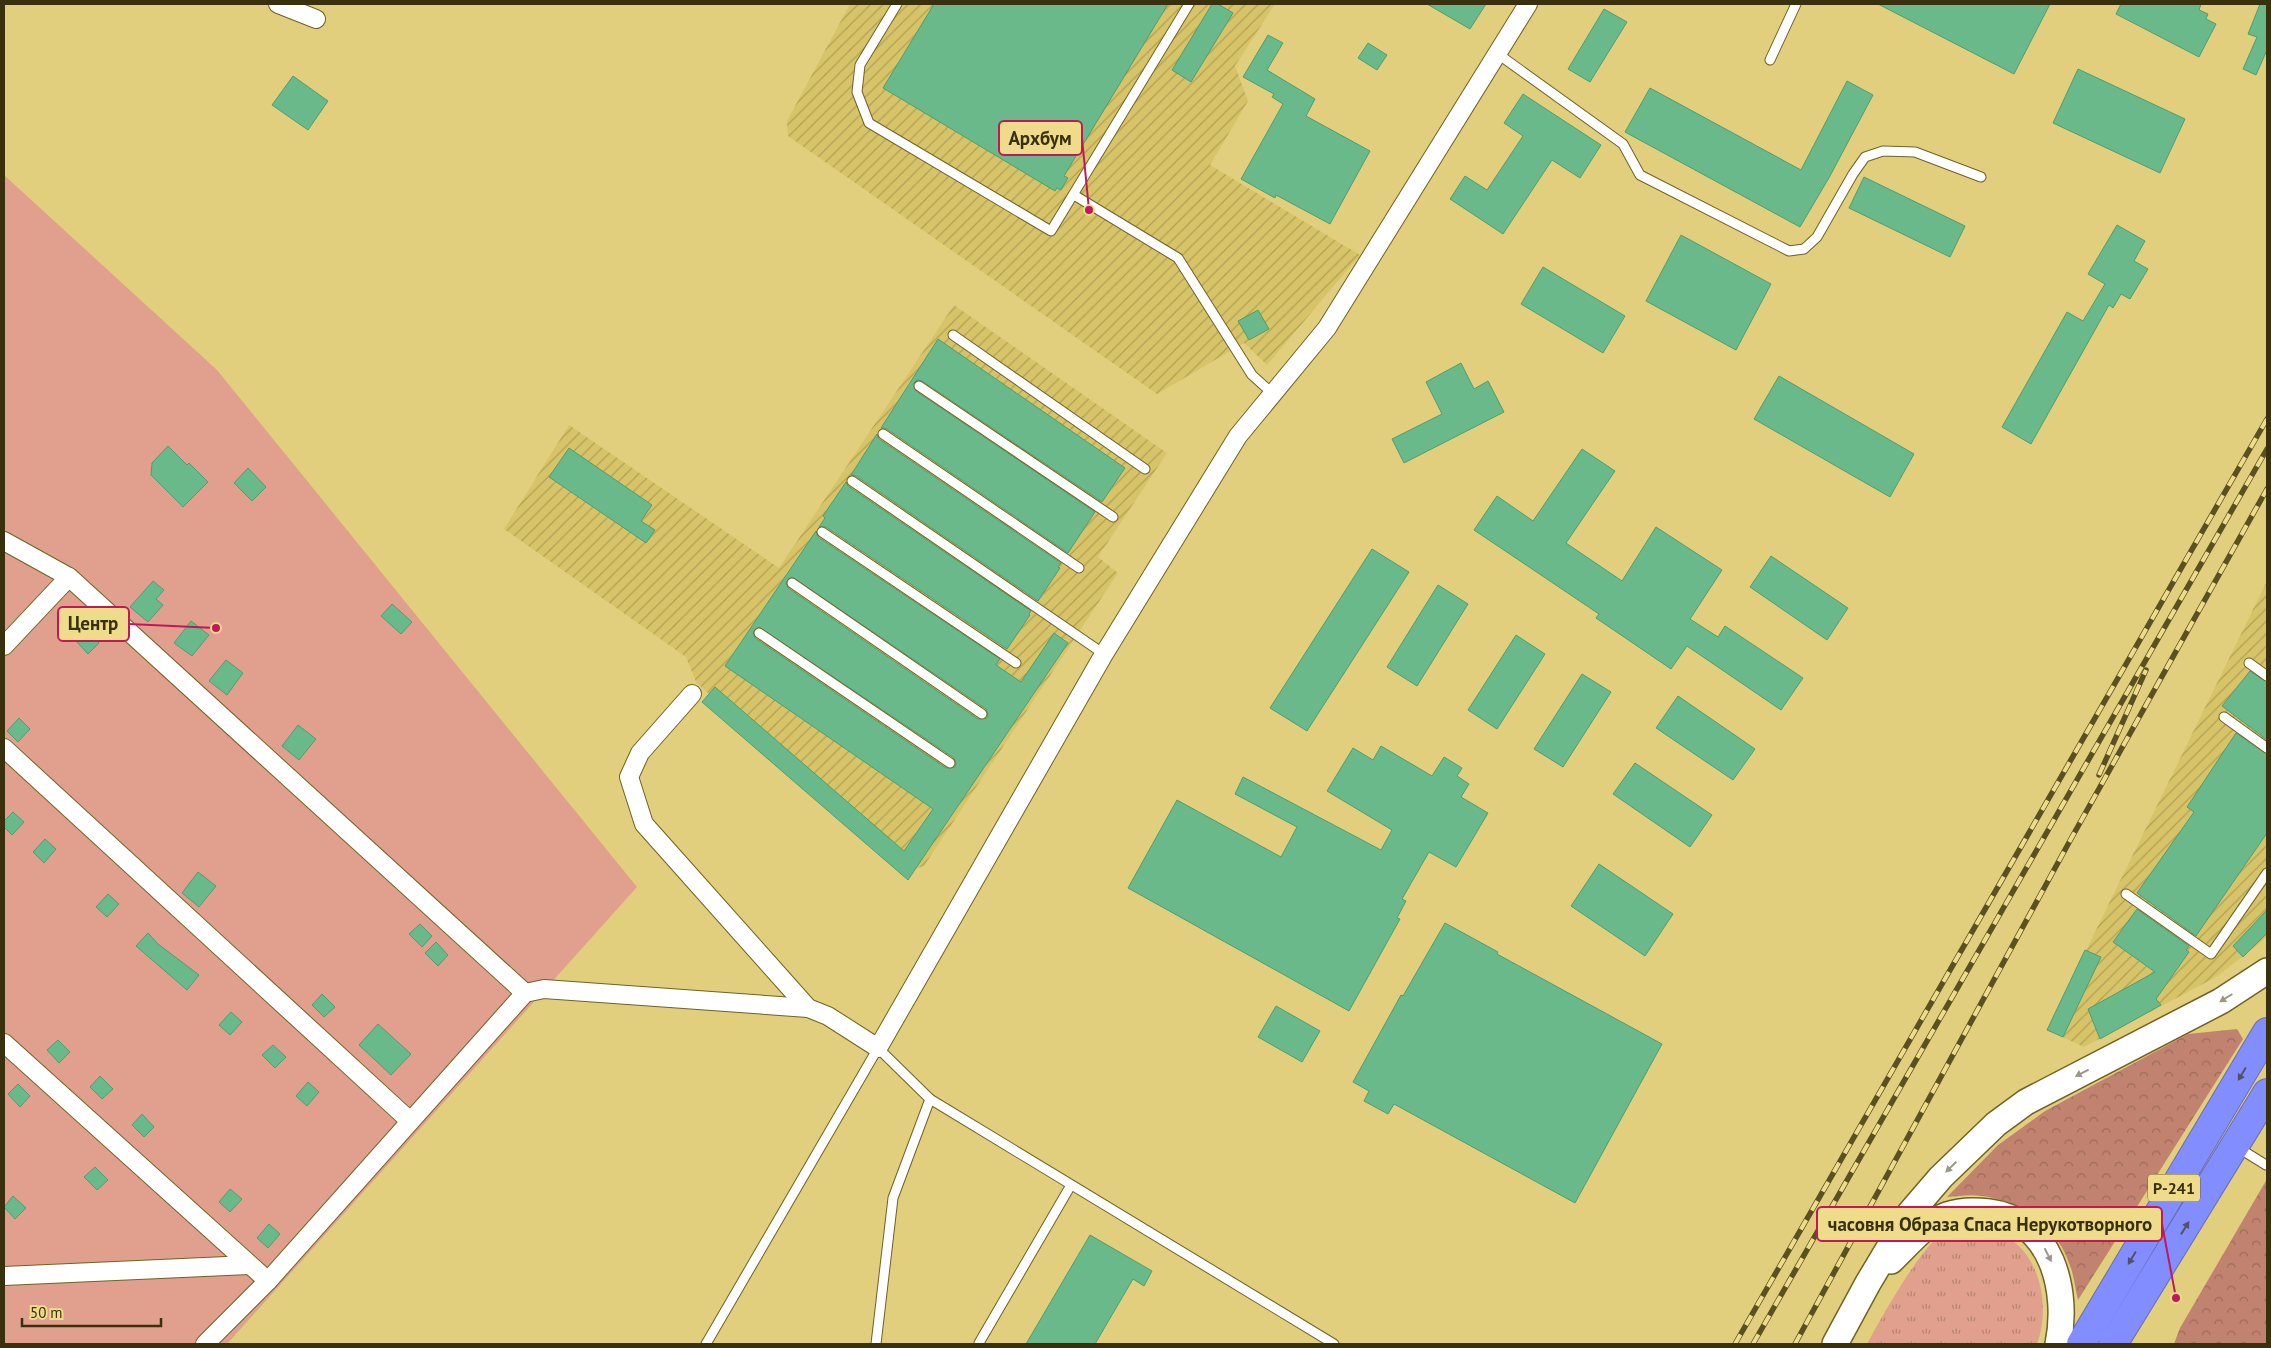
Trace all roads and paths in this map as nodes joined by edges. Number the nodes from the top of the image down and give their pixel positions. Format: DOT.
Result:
graph roads {
  1 [pos="278,4"];
  2 [pos="897,4"];
  3 [pos="1189,4"];
  4 [pos="1528,4"];
  5 [pos="1796,4"];
  6 [pos="316,19"];
  7 [pos="1498,54"];
  8 [pos="1770,60"];
  9 [pos="1982,177"];
  10 [pos="1074,194"];
  11 [pos="953,335"];
  12 [pos="918,386"];
  13 [pos="1273,394"];
  14 [pos="883,434"];
  15 [pos="1145,469"];
  16 [pos="852,481"];
  17 [pos="1113,517"];
  18 [pos="822,532"];
  19 [pos="4,540"];
  20 [pos="1079,568"];
  21 [pos="69,577"];
  22 [pos="792,582"];
  23 [pos="759,633"];
  24 [pos="4,646"];
  25 [pos="1104,654"];
  26 [pos="2249,663"];
  27 [pos="1016,664"];
  28 [pos="2267,676"];
  29 [pos="692,694"];
  30 [pos="982,714"];
  31 [pos="2224,717"];
  32 [pos="4,748"];
  33 [pos="2267,748"];
  34 [pos="950,763"];
  35 [pos="2267,872"];
  36 [pos="2126,894"];
  37 [pos="2267,971"];
  38 [pos="525,993"];
  39 [pos="808,1008"];
  40 [pos="2267,1032"];
  41 [pos="4,1043"];
  42 [pos="878,1048"];
  43 [pos="2267,1093"];
  44 [pos="930,1099"];
  45 [pos="410,1121"];
  46 [pos="2235,1146"];
  47 [pos="2266,1165"];
  48 [pos="1071,1185"];
  49 [pos="249,1265"];
  50 [pos="4,1276"];
  51 [pos="268,1281"];
  52 [pos="1868,1283"];
  53 [pos="979,1343"];
  54 [pos="205,1344"];
  55 [pos="706,1344"];
  56 [pos="876,1344"];
  57 [pos="1334,1344"];
  58 [pos="1835,1344"];
  59 [pos="2058,1344"];
  60 [pos="2081,1344"];
  61 [pos="2113,1344"];
  1 -- 6 [label="street"];
  2 -- 10 [label="lane"];
  3 -- 10 [label="lane"];
  4 -- 7 [label="street"];
  5 -- 8 [label="lane"];
  7 -- 9 [label="lane"];
  7 -- 13 [label="street"];
  10 -- 13 [label="lane"];
  11 -- 15 [label="lane"];
  12 -- 17 [label="lane"];
  13 -- 25 [label="street"];
  14 -- 20 [label="lane"];
  16 -- 25 [label="lane"];
  18 -- 27 [label="lane"];
  19 -- 21 [label="street"];
  21 -- 24 [label="street"];
  21 -- 38 [label="street"];
  22 -- 30 [label="lane"];
  23 -- 34 [label="lane"];
  25 -- 42 [label="street"];
  26 -- 28 [label="lane"];
  29 -- 39 [label="street"];
  31 -- 33 [label="lane"];
  32 -- 45 [label="street"];
  35 -- 36 [label="lane"];
  37 -- 52 [label="main road, one-way"];
  38 -- 39 [label="street"];
  38 -- 45 [label="street"];
  39 -- 42 [label="street"];
  40 -- 60 [label="highway, Р-241, one-way"];
  41 -- 49 [label="street"];
  42 -- 44 [label="lane"];
  42 -- 55 [label="lane"];
  43 -- 46 [label="highway, Р-241"];
  44 -- 48 [label="lane"];
  44 -- 56 [label="lane"];
  45 -- 51 [label="street"];
  46 -- 47 [label="lane"];
  61 -- 46 [label="highway, Р-241, one-way"];
  48 -- 53 [label="lane"];
  48 -- 57 [label="lane"];
  49 -- 50 [label="street"];
  49 -- 51 [label="street"];
  51 -- 54 [label="street"];
  52 -- 58 [label="main road"];
  52 -- 59 [label="main road, one-way"];
}
